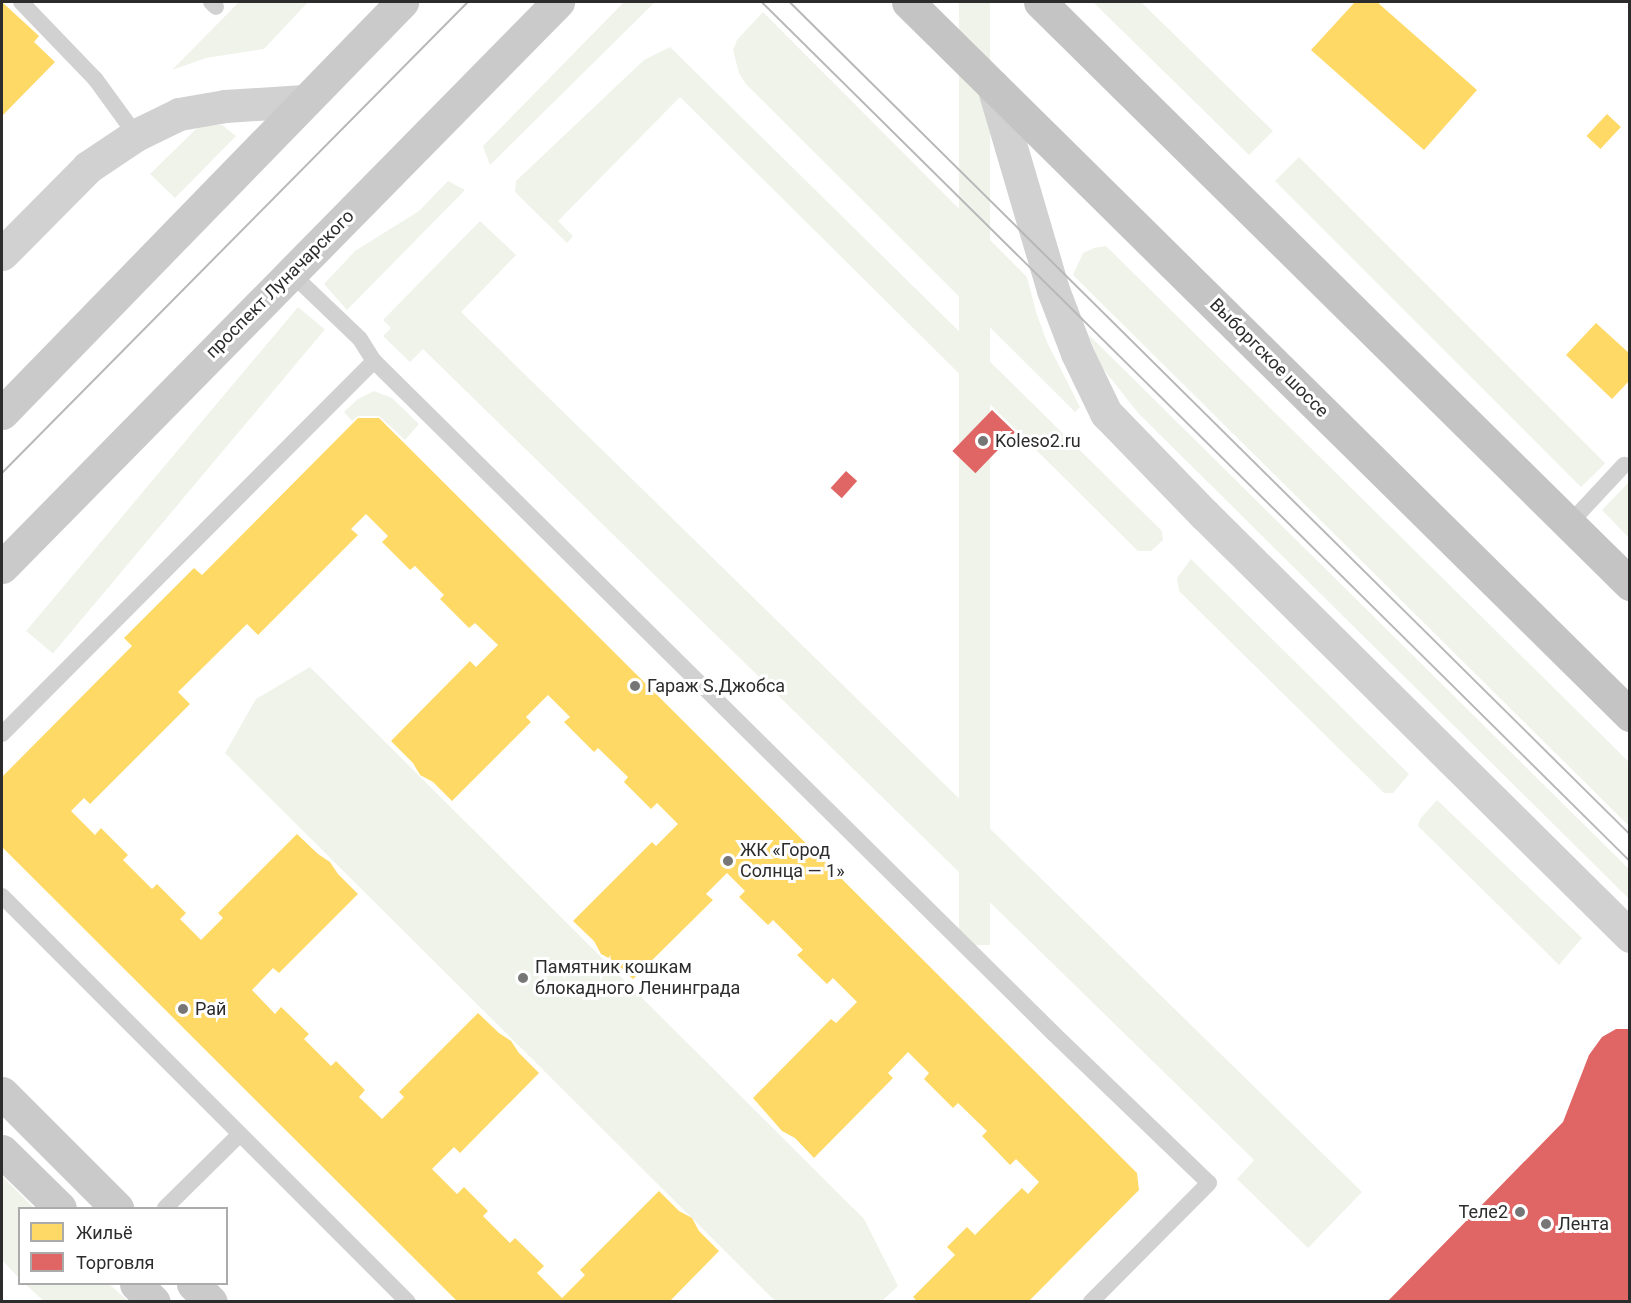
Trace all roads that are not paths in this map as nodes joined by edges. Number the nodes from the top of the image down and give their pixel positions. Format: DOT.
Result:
graph roads {
  1 [pos="21,2"];
  2 [pos="402,2"];
  3 [pos="558,2"];
  4 [pos="908,2"];
  5 [pos="1040,2"];
  6 [pos="993,86"];
  7 [pos="304,101"];
  8 [pos="136,135"];
  9 [pos="2,255"];
  10 [pos="291,273"];
  11 [pos="374,361"];
  12 [pos="2,413"];
  13 [pos="1624,465"];
  14 [pos="1569,524"];
  15 [pos="2,567"];
  16 [pos="1629,584"];
  17 [pos="1629,715"];
  18 [pos="2,734"];
  19 [pos="2,896"];
  20 [pos="1629,936"];
  21 [pos="2,1093"];
  22 [pos="240,1134"];
  23 [pos="2,1151"];
  24 [pos="58,1207"];
  25 [pos="115,1207"];
  26 [pos="167,1207"];
  27 [pos="137,1285"];
  28 [pos="194,1285"];
  29 [pos="154,1302"];
  30 [pos="211,1302"];
  31 [pos="408,1302"];
  32 [pos="1091,1302"];
  1 -- 8 [label="lane"];
  2 -- 7 [label="main road"];
  3 -- 10 [label="main road, проспект Луначарского"];
  4 -- 6 [label="main road, Выборгское шоссе"];
  5 -- 14 [label="main road"];
  6 -- 17 [label="main road, Выборгское шоссе"];
  6 -- 20 [label="street"];
  7 -- 8 [label="street"];
  7 -- 12 [label="main road"];
  8 -- 9 [label="street"];
  10 -- 11 [label="lane"];
  10 -- 15 [label="main road, проспект Луначарского"];
  11 -- 18 [label="lane"];
  11 -- 32 [label="lane"];
  13 -- 14 [label="lane"];
  14 -- 16 [label="main road"];
  19 -- 22 [label="lane"];
  21 -- 25 [label="main road"];
  22 -- 26 [label="lane"];
  22 -- 31 [label="lane"];
  23 -- 24 [label="main road"];
  27 -- 29 [label="main road"];
  28 -- 30 [label="main road"];
}
